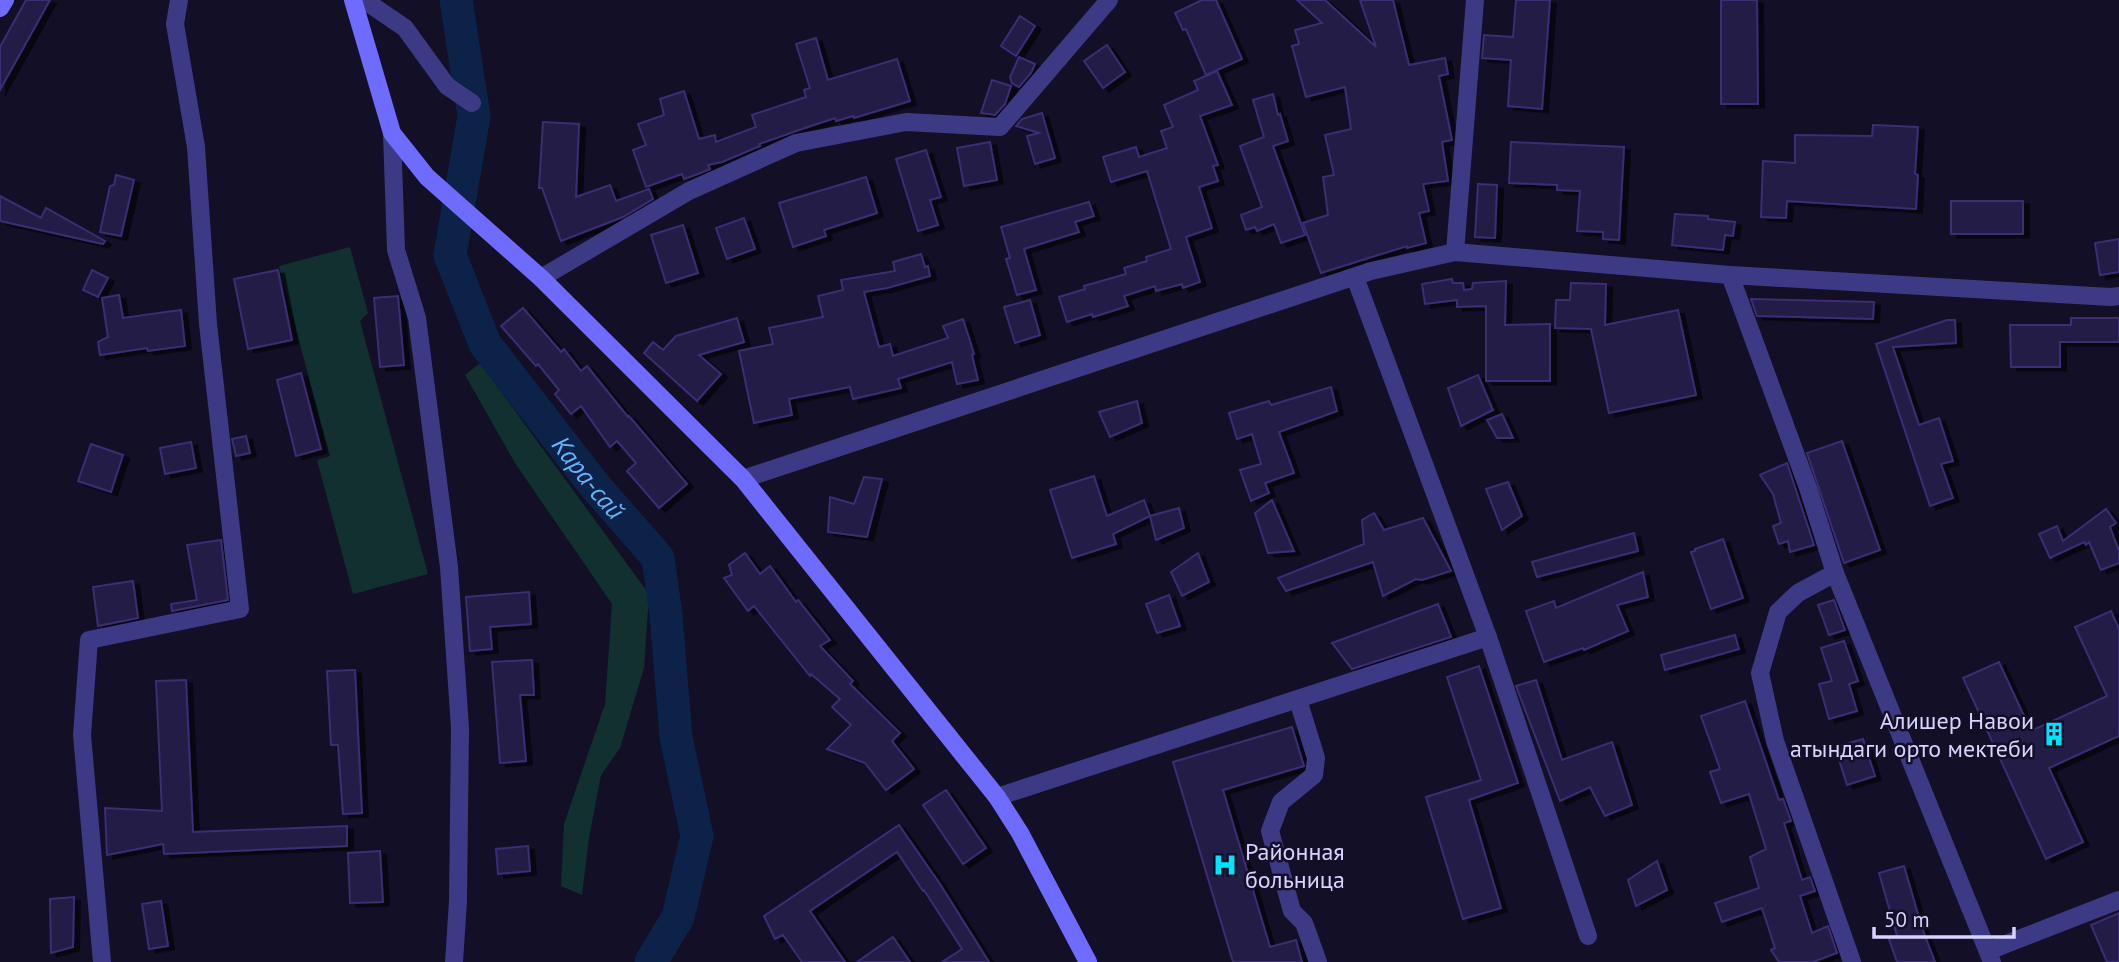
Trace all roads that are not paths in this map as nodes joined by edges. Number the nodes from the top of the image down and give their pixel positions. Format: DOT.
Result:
graph roads {
  1 [pos="5,0"];
  2 [pos="179,0"];
  3 [pos="353,0"];
  4 [pos="364,0"];
  5 [pos="1109,0"];
  6 [pos="1475,0"];
  7 [pos="0,8"];
  8 [pos="472,103"];
  9 [pos="392,132"];
  10 [pos="1454,252"];
  11 [pos="1730,275"];
  12 [pos="1354,277"];
  13 [pos="541,278"];
  14 [pos="2119,296"];
  15 [pos="743,479"];
  16 [pos="1835,573"];
  17 [pos="1488,638"];
  18 [pos="1298,700"];
  19 [pos="997,797"];
  20 [pos="2119,900"];
  21 [pos="1588,936"];
  22 [pos="1990,956"];
  23 [pos="102,962"];
  24 [pos="454,962"];
  25 [pos="1088,962"];
  26 [pos="1318,962"];
  27 [pos="1852,962"];
  1 -- 7 [label="main road"];
  2 -- 23 [label="street"];
  3 -- 9 [label="main road"];
  4 -- 8 [label="street"];
  5 -- 13 [label="street"];
  6 -- 10 [label="street"];
  9 -- 13 [label="main road"];
  9 -- 24 [label="street"];
  10 -- 11 [label="street"];
  10 -- 12 [label="street"];
  11 -- 14 [label="street"];
  11 -- 16 [label="street"];
  12 -- 15 [label="street"];
  12 -- 17 [label="street"];
  13 -- 15 [label="main road"];
  15 -- 19 [label="main road"];
  16 -- 22 [label="street"];
  16 -- 27 [label="street"];
  17 -- 18 [label="street"];
  17 -- 21 [label="street"];
  18 -- 19 [label="street"];
  18 -- 26 [label="street"];
  19 -- 25 [label="main road"];
  20 -- 22 [label="street"];
}
